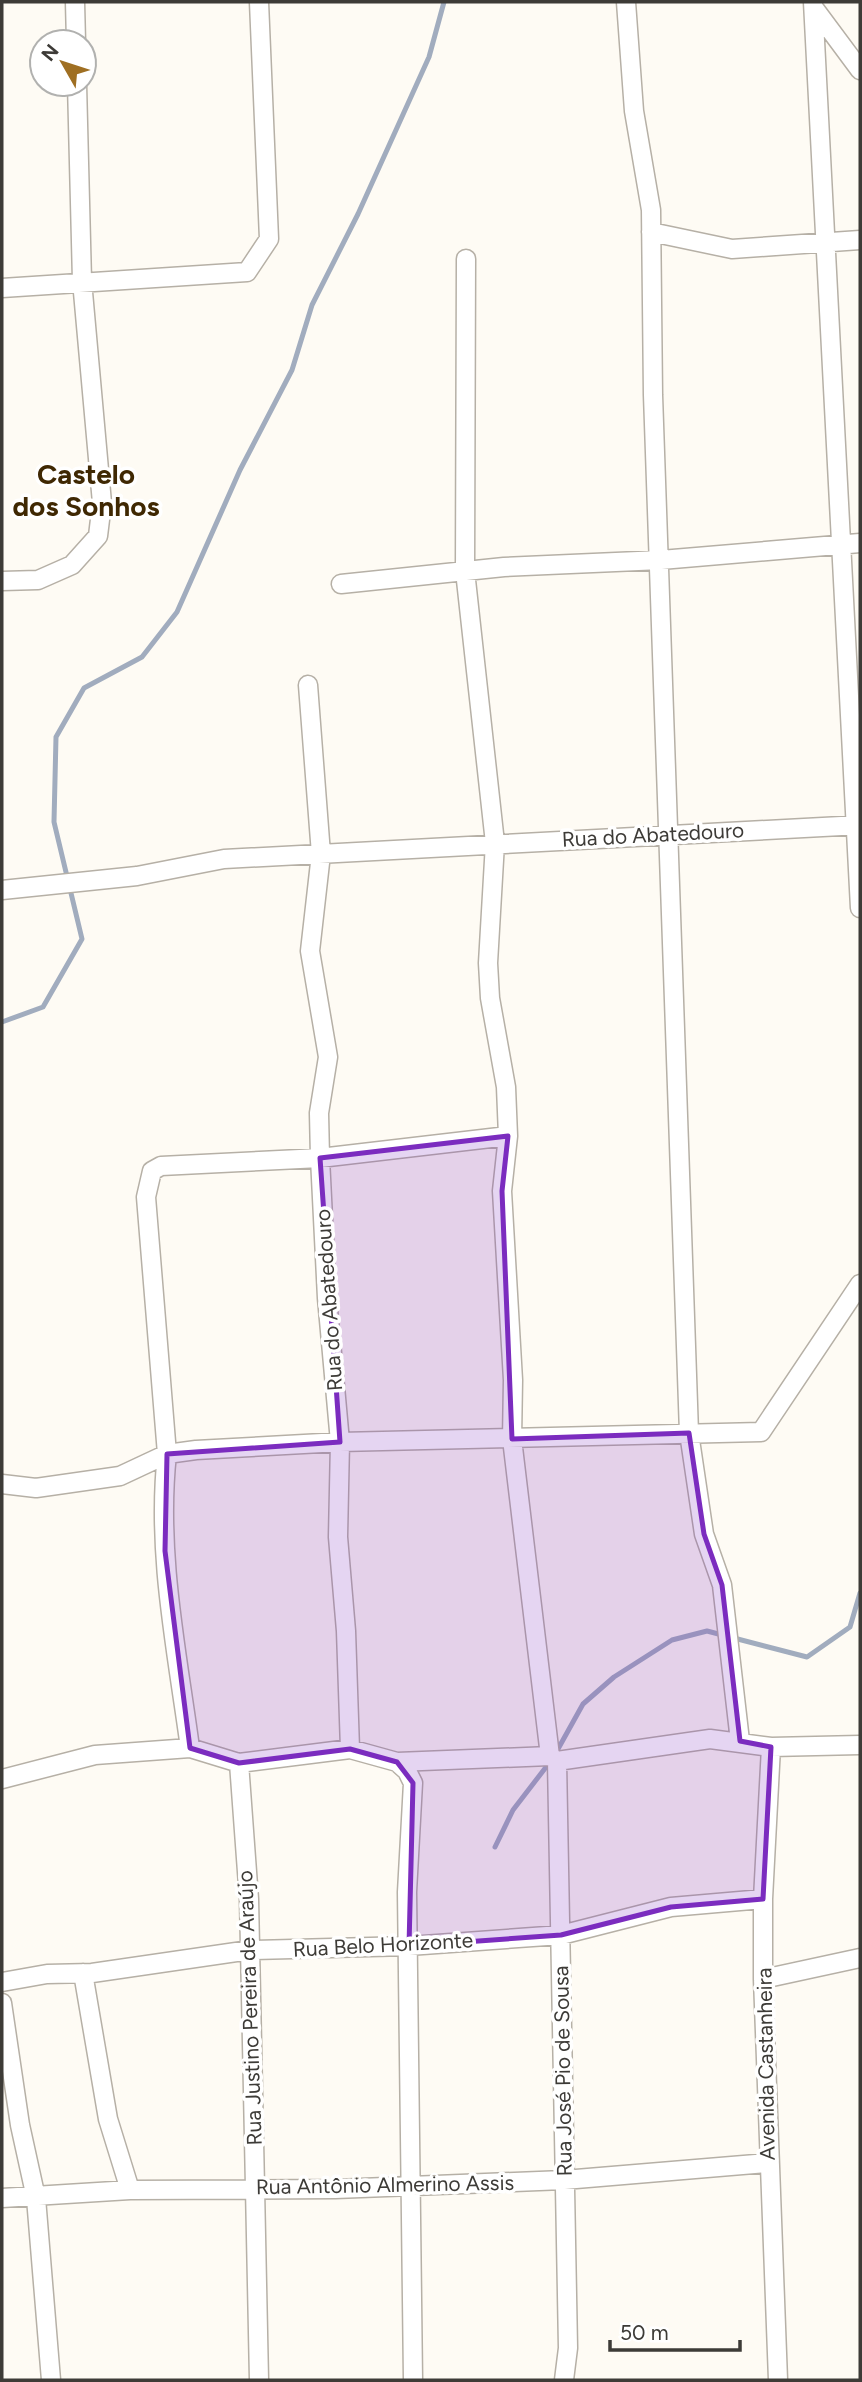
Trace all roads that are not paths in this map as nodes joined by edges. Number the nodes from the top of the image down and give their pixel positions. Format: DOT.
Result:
graph roads {
  1 [pos="75,2"];
  2 [pos="259,2"];
  3 [pos="626,2"];
  4 [pos="813,4"];
  5 [pos="76,28"];
  6 [pos="860,70"];
  7 [pos="77,98"];
  8 [pos="652,232"];
  9 [pos="826,240"];
  10 [pos="860,240"];
  11 [pos="466,259"];
  12 [pos="82,281"];
  13 [pos="2,288"];
  14 [pos="851,543"];
  15 [pos="661,561"];
  16 [pos="464,571"];
  17 [pos="2,581"];
  18 [pos="341,584"];
  19 [pos="308,685"];
  20 [pos="859,825"];
  21 [pos="668,834"];
  22 [pos="495,844"];
  23 [pos="321,854"];
  24 [pos="2,890"];
  25 [pos="860,908"];
  26 [pos="508,1136"];
  27 [pos="320,1158"];
  28 [pos="860,1284"];
  29 [pos="689,1433"];
  30 [pos="512,1439"];
  31 [pos="340,1442"];
  32 [pos="167,1454"];
  33 [pos="2,1484"];
  34 [pos="740,1741"];
  35 [pos="860,1745"];
  36 [pos="771,1747"];
  37 [pos="190,1748"];
  38 [pos="350,1749"];
  39 [pos="554,1759"];
  40 [pos="397,1762"];
  41 [pos="239,1763"];
  42 [pos="2,1779"];
  43 [pos="763,1899"];
  44 [pos="561,1934"];
  45 [pos="409,1946"];
  46 [pos="250,1950"];
  47 [pos="860,1958"];
  48 [pos="83,1973"];
  49 [pos="763,1979"];
  50 [pos="2,1982"];
  51 [pos="2,2003"];
  52 [pos="768,2163"];
  53 [pos="564,2180"];
  54 [pos="410,2186"];
  55 [pos="256,2188"];
  56 [pos="130,2190"];
  57 [pos="2,2198"];
  58 [pos="36,2198"];
  59 [pos="51,2380"];
  60 [pos="259,2380"];
  61 [pos="413,2380"];
  62 [pos="564,2380"];
  63 [pos="778,2380"];
  1 -- 5 [label="street"];
  2 -- 12 [label="street"];
  3 -- 8 [label="street"];
  4 -- 6 [label="street"];
  4 -- 9 [label="street"];
  7 -- 12 [label="street"];
  8 -- 9 [label="street"];
  8 -- 15 [label="street"];
  9 -- 10 [label="street"];
  9 -- 14 [label="street"];
  11 -- 16 [label="street, Rua José Pio de Sousa"];
  12 -- 13 [label="street"];
  12 -- 17 [label="street"];
  14 -- 15 [label="street"];
  14 -- 20 [label="street"];
  15 -- 16 [label="street"];
  15 -- 21 [label="street"];
  16 -- 18 [label="street"];
  16 -- 22 [label="street, Rua José Pio de Sousa"];
  19 -- 23 [label="street, Rua do Abatedouro"];
  20 -- 21 [label="street, Rua do Abatedouro"];
  20 -- 25 [label="street"];
  21 -- 22 [label="street, Rua do Abatedouro"];
  21 -- 29 [label="street"];
  22 -- 23 [label="street, Rua do Abatedouro"];
  22 -- 26 [label="street, Rua José Pio de Sousa"];
  23 -- 24 [label="street, Rua do Abatedouro"];
  23 -- 27 [label="street, Rua do Abatedouro"];
  26 -- 27 [label="street"];
  26 -- 30 [label="street, Rua José Pio de Sousa"];
  27 -- 31 [label="street, Rua do Abatedouro"];
  27 -- 32 [label="street"];
  28 -- 29 [label="street"];
  29 -- 30 [label="street"];
  29 -- 34 [label="street"];
  30 -- 31 [label="street"];
  30 -- 39 [label="street, Rua José Pio de Sousa"];
  31 -- 32 [label="street"];
  31 -- 38 [label="street, Rua do Abatedouro"];
  32 -- 33 [label="street"];
  32 -- 37 [label="street"];
  34 -- 36 [label="street"];
  34 -- 39 [label="street"];
  35 -- 36 [label="street"];
  36 -- 43 [label="street, Avenida Castanheira"];
  37 -- 41 [label="street"];
  37 -- 42 [label="street"];
  38 -- 40 [label="street"];
  38 -- 41 [label="street"];
  39 -- 40 [label="street"];
  39 -- 44 [label="street, Rua José Pio de Sousa"];
  40 -- 45 [label="street"];
  41 -- 46 [label="street, Rua Justino Pereira de Araújo"];
  43 -- 44 [label="street, Rua Belo Horizonte"];
  43 -- 49 [label="street, Avenida Castanheira"];
  44 -- 45 [label="street, Rua Belo Horizonte"];
  44 -- 53 [label="street, Rua José Pio de Sousa"];
  45 -- 46 [label="street, Rua Belo Horizonte"];
  45 -- 54 [label="street"];
  46 -- 48 [label="street, Rua Belo Horizonte"];
  46 -- 55 [label="street, Rua Justino Pereira de Araújo"];
  47 -- 49 [label="street"];
  48 -- 50 [label="street, Rua Belo Horizonte"];
  48 -- 56 [label="street"];
  49 -- 52 [label="street, Avenida Castanheira"];
  51 -- 58 [label="street"];
  52 -- 53 [label="street, Rua Antônio Almerino Assis"];
  52 -- 63 [label="street, Avenida Castanheira"];
  53 -- 54 [label="street, Rua Antônio Almerino Assis"];
  53 -- 62 [label="street, Rua José Pio de Sousa"];
  54 -- 55 [label="street, Rua Antônio Almerino Assis"];
  54 -- 61 [label="street"];
  55 -- 56 [label="street, Rua Antônio Almerino Assis"];
  55 -- 60 [label="street, Rua Justino Pereira de Araújo"];
  56 -- 58 [label="street, Rua Antônio Almerino Assis"];
  57 -- 58 [label="street, Rua Antônio Almerino Assis"];
  58 -- 59 [label="street"];
}
